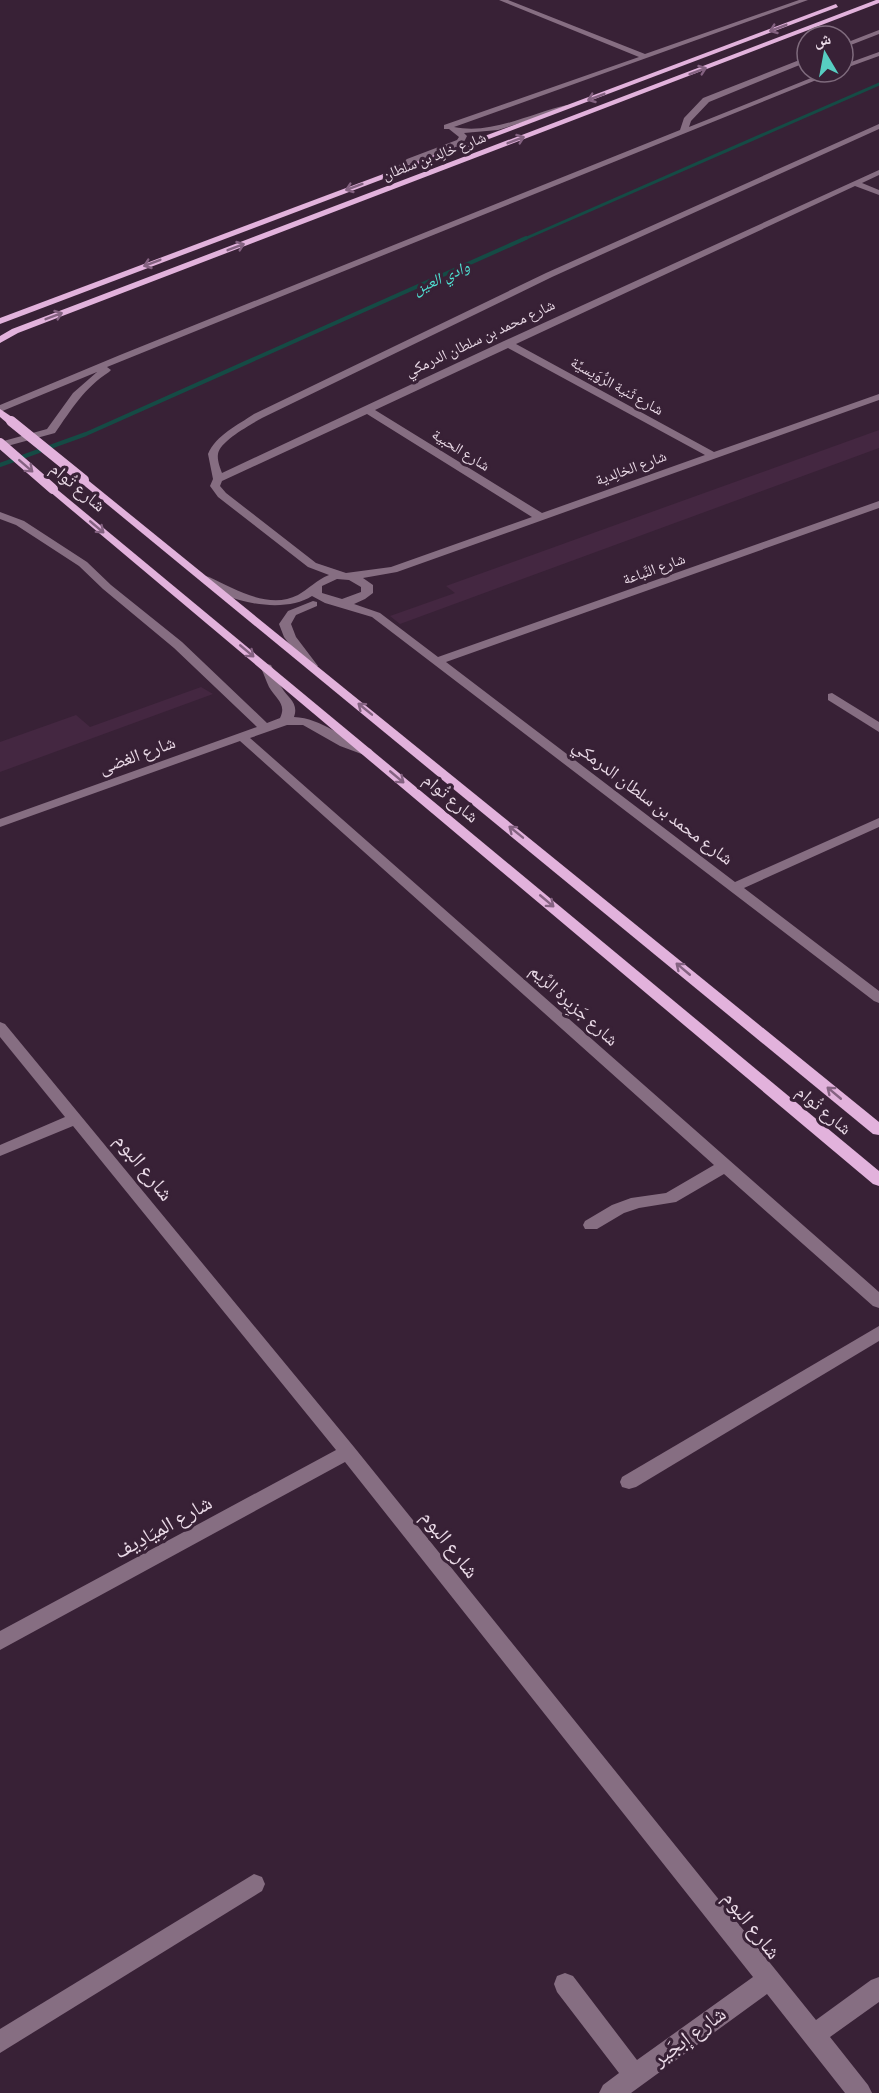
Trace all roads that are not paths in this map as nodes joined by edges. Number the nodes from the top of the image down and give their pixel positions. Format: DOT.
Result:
graph roads {
  1 [pos="502,0"];
  2 [pos="805,0"];
  3 [pos="865,0"];
  4 [pos="879,1"];
  5 [pos="842,4"];
  6 [pos="829,20"];
  7 [pos="879,32"];
  8 [pos="855,41"];
  9 [pos="879,54"];
  10 [pos="646,57"];
  11 [pos="855,63"];
  12 [pos="795,64"];
  13 [pos="802,84"];
  14 [pos="567,107"];
  15 [pos="879,126"];
  16 [pos="455,130"];
  17 [pos="684,131"];
  18 [pos="396,172"];
  19 [pos="879,172"];
  20 [pos="855,183"];
  21 [pos="879,193"];
  22 [pos="0,321"];
  23 [pos="170,338"];
  24 [pos="0,340"];
  25 [pos="507,343"];
  26 [pos="879,397"];
  27 [pos="366,409"];
  28 [pos="0,411"];
  29 [pos="0,444"];
  30 [pos="712,455"];
  31 [pos="218,479"];
  32 [pos="879,504"];
  33 [pos="0,515"];
  34 [pos="540,517"];
  35 [pos="312,565"];
  36 [pos="393,570"];
  37 [pos="347,576"];
  38 [pos="205,579"];
  39 [pos="316,586"];
  40 [pos="367,591"];
  41 [pos="335,602"];
  42 [pos="376,615"];
  43 [pos="438,661"];
  44 [pos="312,666"];
  45 [pos="267,668"];
  46 [pos="832,698"];
  47 [pos="285,721"];
  48 [pos="265,728"];
  49 [pos="879,728"];
  50 [pos="242,737"];
  51 [pos="367,752"];
  52 [pos="879,822"];
  53 [pos="0,823"];
  54 [pos="735,887"];
  55 [pos="879,998"];
  56 [pos="0,1027"];
  57 [pos="75,1119"];
  58 [pos="879,1130"];
  59 [pos="0,1151"];
  60 [pos="725,1166"];
  61 [pos="879,1180"];
  62 [pos="591,1225"];
  63 [pos="879,1302"];
  64 [pos="879,1333"];
  65 [pos="348,1452"];
  66 [pos="629,1482"];
  67 [pos="0,1641"];
  68 [pos="254,1884"];
  69 [pos="768,1980"];
  70 [pos="565,1984"];
  71 [pos="879,1988"];
  72 [pos="813,2036"];
  73 [pos="0,2042"];
  74 [pos="635,2076"];
  75 [pos="611,2093"];
  76 [pos="860,2093"];
  1 -- 10 [label="street"];
  2 -- 10 [label="street"];
  3 -- 6 [label="main road"];
  4 -- 6 [label="main road, شارع خالِد بن سلطان"];
  5 -- 14 [label="main road, شارع خالِد بن سلطان, one-way"];
  24 -- 6 [label="main road, شارع خالِد بن سلطان, one-way"];
  7 -- 8 [label="street"];
  9 -- 11 [label="street"];
  10 -- 16 [label="street"];
  12 -- 17 [label="street"];
  13 -- 17 [label="street"];
  14 -- 16 [label="street"];
  14 -- 18 [label="main road, شارع خالِد بن سلطان"];
  15 -- 31 [label="street"];
  16 -- 18 [label="street"];
  17 -- 23 [label="street"];
  18 -- 22 [label="main road, شارع خالِد بن سلطان, one-way"];
  19 -- 20 [label="street, شارع محمد بن سلطان الدرمكي"];
  20 -- 21 [label="street"];
  20 -- 25 [label="street, شارع محمد بن سلطان الدرمكي"];
  23 -- 28 [label="street"];
  23 -- 29 [label="street"];
  25 -- 27 [label="street, شارع محمد بن سلطان الدرمكي"];
  25 -- 30 [label="street, شارع ثَنية الرُّوَيسيَّة"];
  26 -- 30 [label="street, شارع الخالِدية"];
  27 -- 31 [label="street, شارع محمد بن سلطان الدرمكي"];
  27 -- 34 [label="street, شارع الحبية"];
  28 -- 38 [label="main road, شارع تُوام, bridge"];
  29 -- 45 [label="main road, شارع تُوام, one-way, bridge"];
  30 -- 34 [label="street, شارع الخالِدية"];
  31 -- 35 [label="street"];
  32 -- 43 [label="street, شارع النَّباعة"];
  33 -- 48 [label="street"];
  34 -- 36 [label="street, شارع الخالِدية"];
  35 -- 37 [label="street"];
  35 -- 39 [label="street"];
  36 -- 37 [label="street, شارع الخالِدية"];
  36 -- 40 [label="street, شارع الخالِدية"];
  37 -- 39 [label="street, شارع الخالِدية"];
  37 -- 40 [label="street"];
  38 -- 39 [label="street"];
  38 -- 44 [label="main road, شارع تُوام"];
  39 -- 41 [label="street"];
  40 -- 41 [label="street, شارع الخالِدية"];
  40 -- 42 [label="street"];
  41 -- 42 [label="street, شارع محمد بن سلطان الدرمكي"];
  41 -- 44 [label="street"];
  42 -- 43 [label="street, شارع محمد بن سلطان الدرمكي"];
  43 -- 54 [label="street, شارع محمد بن سلطان الدرمكي"];
  58 -- 44 [label="main road, شارع تُوام, one-way"];
  45 -- 47 [label="street"];
  45 -- 51 [label="main road, شارع تُوام"];
  46 -- 49 [label="street"];
  47 -- 48 [label="street, شارع الغضى"];
  47 -- 51 [label="street, شارع الغضى"];
  48 -- 50 [label="street, شارع الغضى"];
  50 -- 53 [label="street, شارع الغضى"];
  50 -- 60 [label="street, شارع جَزِيرة الرِّيم"];
  51 -- 61 [label="main road, شارع تُوام, one-way"];
  52 -- 54 [label="street"];
  54 -- 55 [label="street, شارع محمد بن سلطان الدرمكي"];
  56 -- 57 [label="street, شارع البوم"];
  57 -- 59 [label="street"];
  57 -- 65 [label="street, شارع البوم"];
  60 -- 62 [label="street"];
  60 -- 63 [label="street, شارع جَزِيرة الرِّيم"];
  64 -- 66 [label="street"];
  65 -- 67 [label="street, شارع المِيَادِيف"];
  65 -- 69 [label="street, شارع البوم"];
  68 -- 73 [label="street"];
  69 -- 72 [label="street, شارع البوم"];
  69 -- 74 [label="street, شارع إبجَير"];
  70 -- 74 [label="street"];
  71 -- 72 [label="street"];
  72 -- 76 [label="street, شارع البوم"];
  74 -- 75 [label="street, شارع إبجَير"];
}
